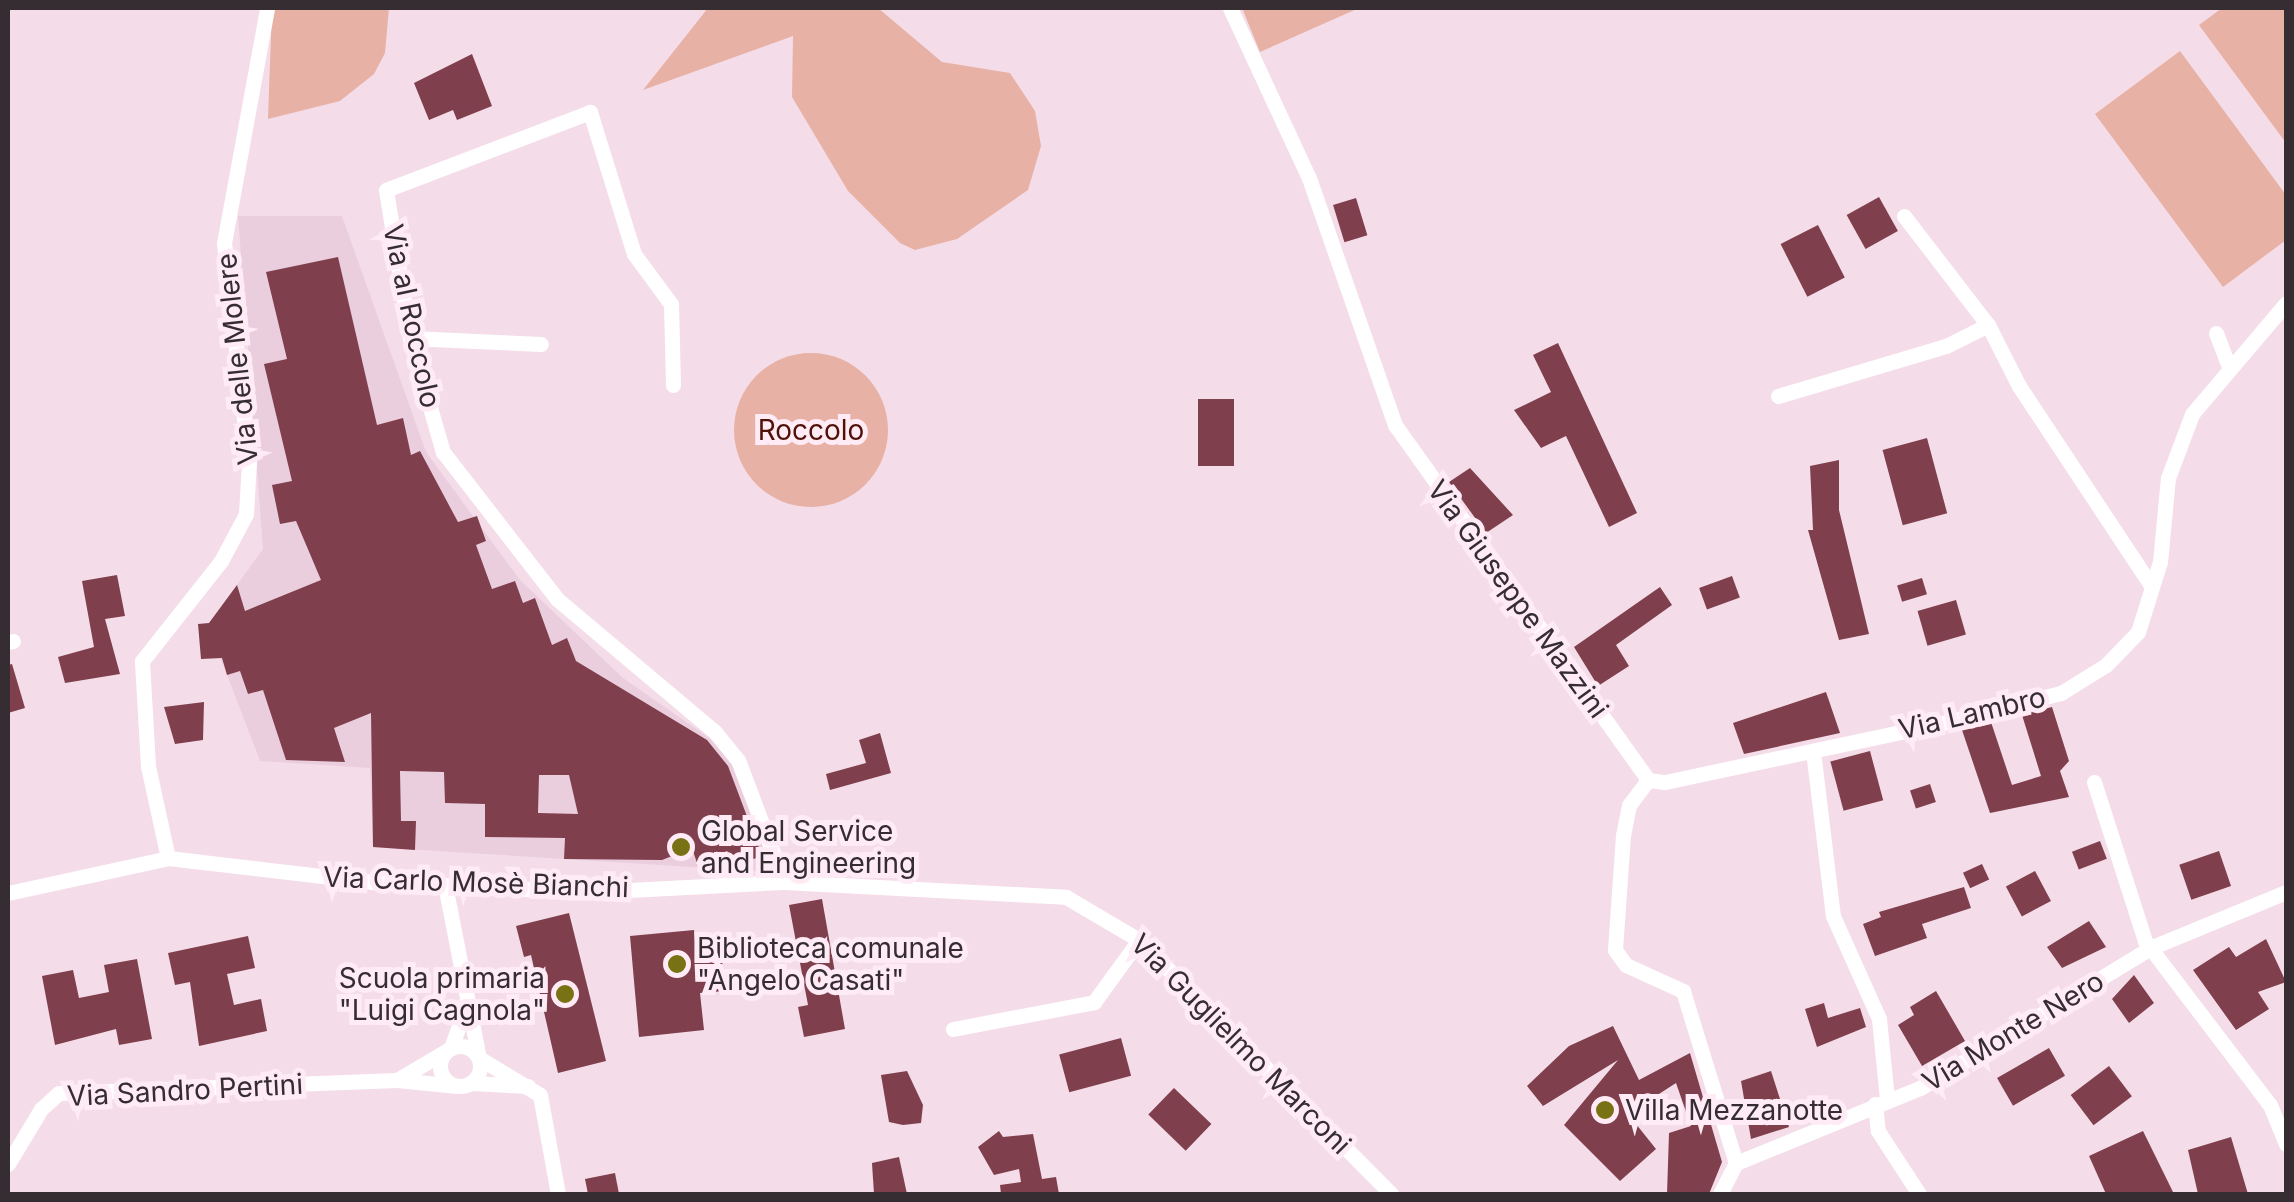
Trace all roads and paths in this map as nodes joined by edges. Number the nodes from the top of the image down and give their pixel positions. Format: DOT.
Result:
graph roads {
  1 [pos="267,8"];
  2 [pos="1230,8"];
  3 [pos="1904,216"];
  4 [pos="2286,303"];
  5 [pos="1988,325"];
  6 [pos="2216,333"];
  7 [pos="410,338"];
  8 [pos="540,344"];
  9 [pos="2228,366"];
  10 [pos="673,386"];
  11 [pos="1778,396"];
  12 [pos="2150,584"];
  13 [pos="1813,750"];
  14 [pos="1648,780"];
  15 [pos="2094,782"];
  16 [pos="168,858"];
  17 [pos="784,882"];
  18 [pos="445,885"];
  19 [pos="2286,892"];
  20 [pos="8,894"];
  21 [pos="1139,940"];
  22 [pos="2150,948"];
  23 [pos="469,998"];
  24 [pos="953,1029"];
  25 [pos="452,1048"];
  26 [pos="479,1058"];
  27 [pos="397,1080"];
  28 [pos="465,1085"];
  29 [pos="532,1086"];
  30 [pos="1881,1101"];
  31 [pos="2286,1144"];
  32 [pos="1736,1163"];
  33 [pos="8,1164"];
  34 [pos="558,1194"];
  35 [pos="1391,1194"];
  36 [pos="1720,1194"];
  37 [pos="1919,1194"];
  1 -- 16 [label="street, Via delle Molere"];
  2 -- 14 [label="street, Via Giuseppe Mazzini"];
  3 -- 5 [label="street"];
  4 -- 9 [label="street, Via Lambro"];
  5 -- 11 [label="street"];
  5 -- 12 [label="street"];
  6 -- 9 [label="street"];
  7 -- 8 [label="street"];
  7 -- 10 [label="street, Via al Roccolo"];
  7 -- 17 [label="street, Via al Roccolo"];
  9 -- 12 [label="street, Via Lambro"];
  12 -- 13 [label="street, Via Lambro"];
  13 -- 14 [label="street, Via Lambro"];
  13 -- 30 [label="street"];
  14 -- 32 [label="street"];
  15 -- 22 [label="street"];
  16 -- 18 [label="street, Via Carlo Mosè Bianchi"];
  16 -- 20 [label="street, Via Carlo Mosè Bianchi"];
  17 -- 18 [label="street, Via Carlo Mosè Bianchi"];
  17 -- 21 [label="street, Via Guglielmo Marconi"];
  18 -- 23 [label="street"];
  19 -- 22 [label="street, Via Monte Nero"];
  21 -- 24 [label="street"];
  21 -- 35 [label="street, Via Guglielmo Marconi"];
  22 -- 30 [label="street, Via Monte Nero"];
  22 -- 31 [label="street"];
  23 -- 25 [label="street"];
  23 -- 26 [label="street"];
  25 -- 26 [label="street"];
  25 -- 27 [label="street"];
  25 -- 28 [label="street"];
  26 -- 28 [label="street"];
  26 -- 29 [label="street"];
  27 -- 28 [label="street"];
  27 -- 33 [label="street, Via Sandro Pertini"];
  28 -- 29 [label="street"];
  29 -- 34 [label="street"];
  30 -- 32 [label="street, Via Monte Nero"];
  30 -- 37 [label="street"];
  32 -- 36 [label="street"];
}
